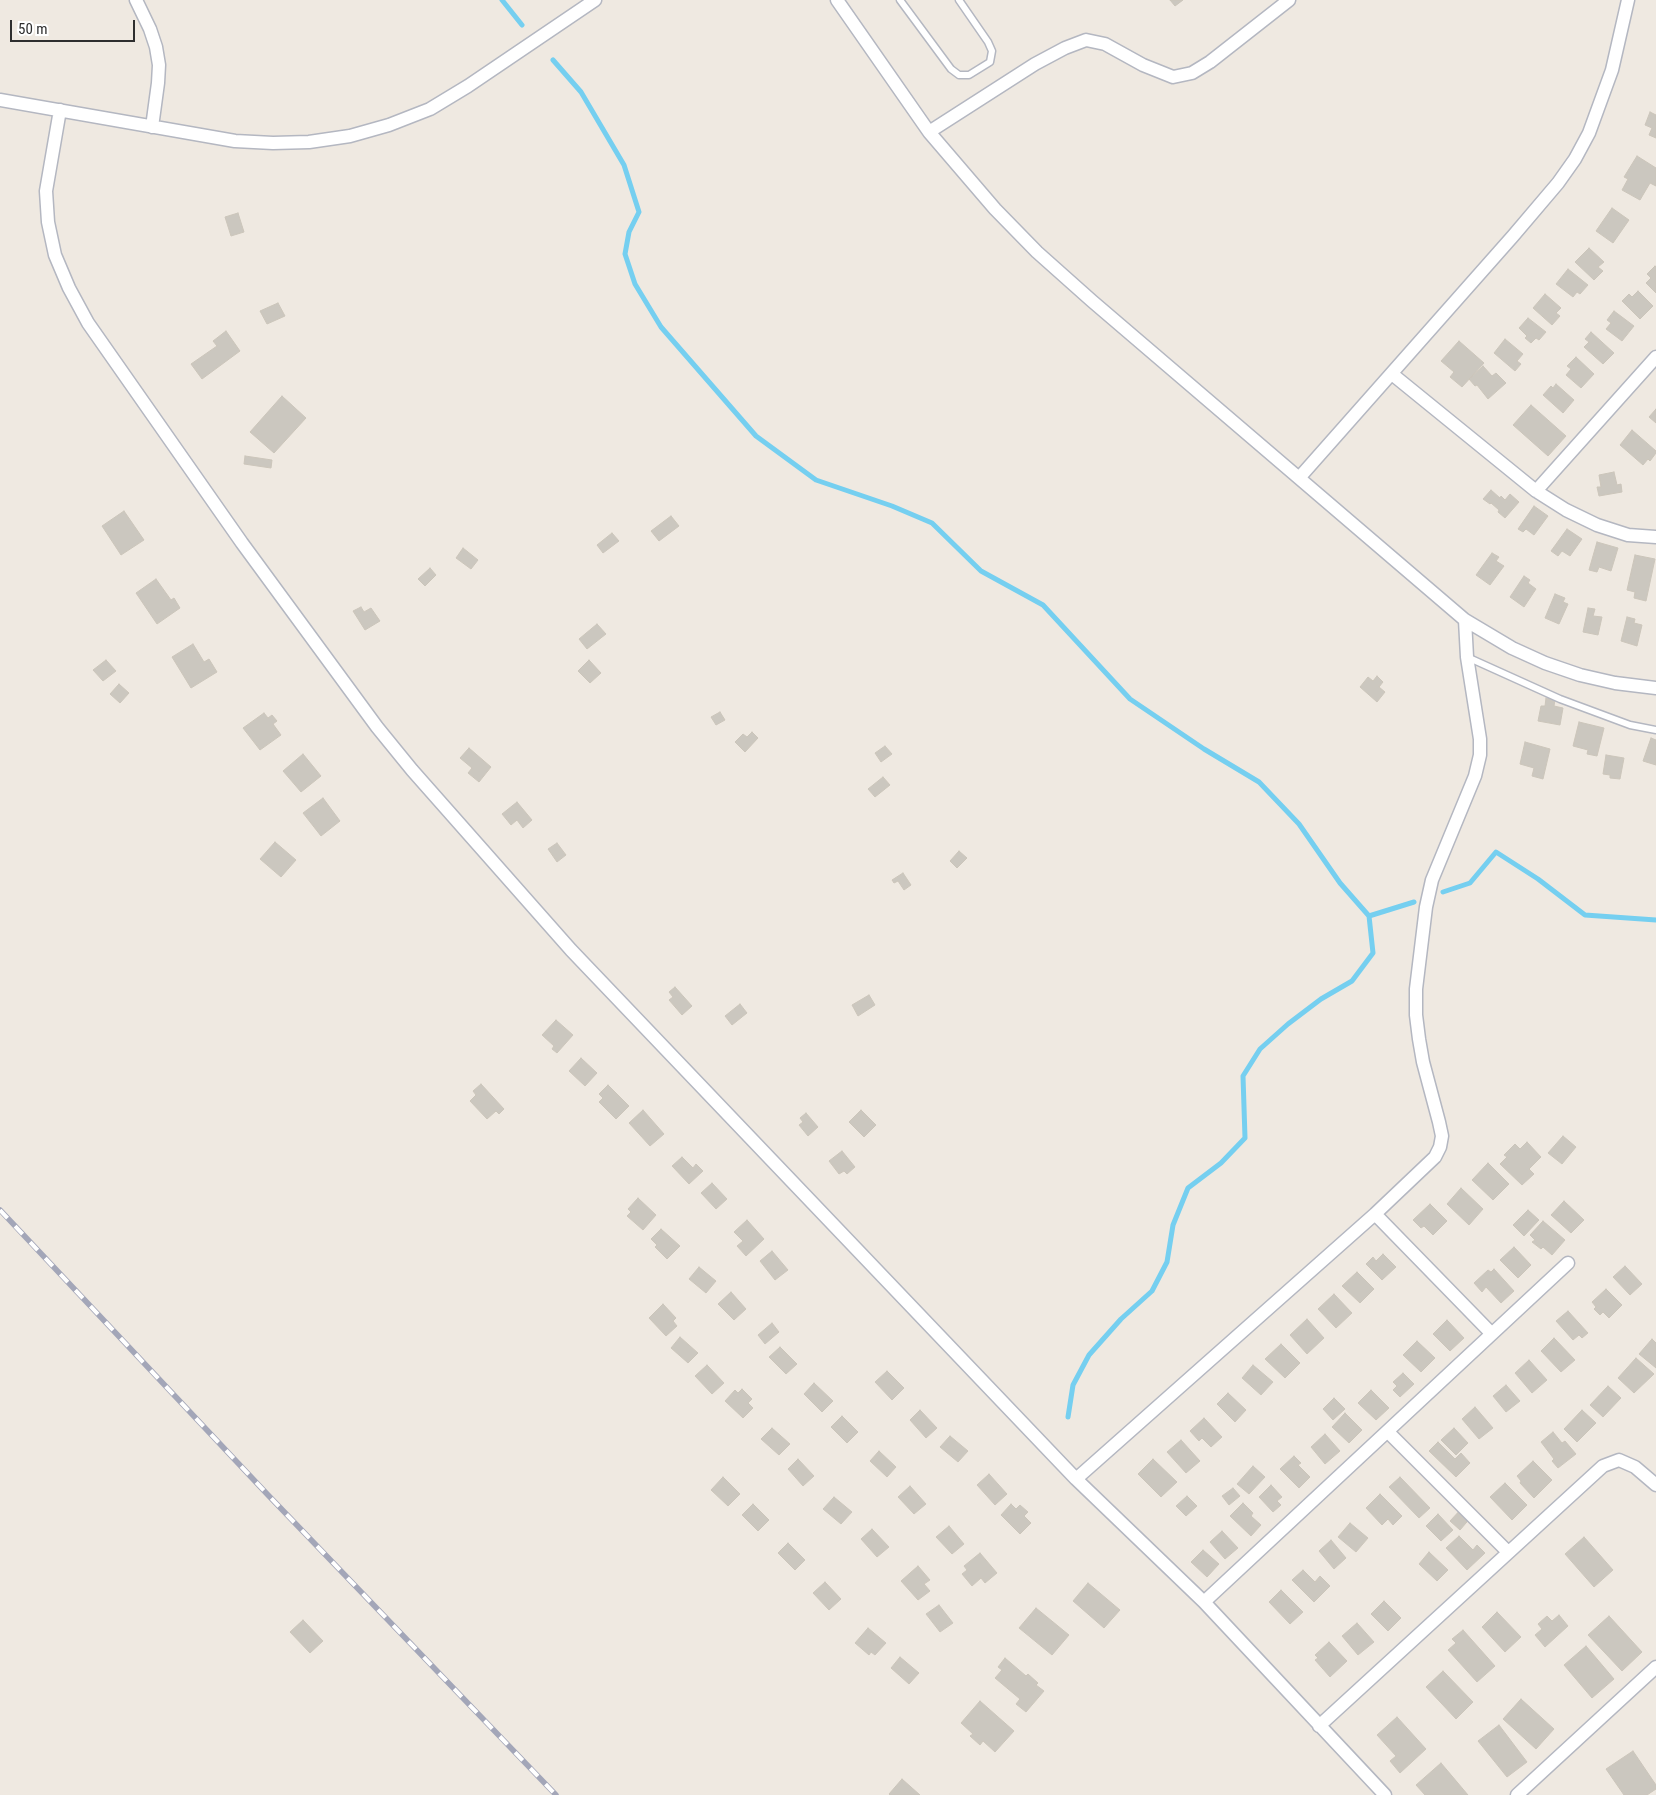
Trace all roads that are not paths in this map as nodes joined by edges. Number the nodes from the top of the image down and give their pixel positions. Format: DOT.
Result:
graph roads {
  1 [pos="136,0"];
  2 [pos="595,0"];
  3 [pos="837,0"];
  4 [pos="900,0"];
  5 [pos="959,0"];
  6 [pos="1288,0"];
  7 [pos="1628,0"];
  8 [pos="0,100"];
  9 [pos="60,110"];
  10 [pos="152,126"];
  11 [pos="928,132"];
  12 [pos="1656,357"];
  13 [pos="1392,374"];
  14 [pos="1299,478"];
  15 [pos="1536,491"];
  16 [pos="1656,537"];
  17 [pos="1465,620"];
  18 [pos="1467,657"];
  19 [pos="1656,688"];
  20 [pos="1656,730"];
  21 [pos="1376,1214"];
  22 [pos="1568,1263"];
  23 [pos="1492,1334"];
  24 [pos="1388,1432"];
  25 [pos="1076,1479"];
  26 [pos="1656,1485"];
  27 [pos="1508,1552"];
  28 [pos="1204,1602"];
  29 [pos="1656,1667"];
  30 [pos="1319,1726"];
  31 [pos="1385,1795"];
  32 [pos="1517,1795"];
  1 -- 10 [label="street"];
  2 -- 10 [label="street"];
  3 -- 11 [label="street"];
  4 -- 5 [label="lane"];
  6 -- 11 [label="street"];
  7 -- 13 [label="street"];
  8 -- 9 [label="street"];
  9 -- 10 [label="street"];
  9 -- 25 [label="street"];
  11 -- 14 [label="street"];
  12 -- 15 [label="street"];
  13 -- 14 [label="street"];
  13 -- 15 [label="street"];
  14 -- 17 [label="street"];
  15 -- 16 [label="street"];
  17 -- 18 [label="street"];
  17 -- 19 [label="street"];
  18 -- 20 [label="lane"];
  18 -- 21 [label="street"];
  21 -- 23 [label="street"];
  21 -- 25 [label="street"];
  22 -- 23 [label="street"];
  23 -- 24 [label="street"];
  24 -- 27 [label="street"];
  24 -- 28 [label="street"];
  25 -- 28 [label="street"];
  26 -- 27 [label="street"];
  27 -- 30 [label="street"];
  28 -- 30 [label="street"];
  29 -- 32 [label="street"];
  30 -- 31 [label="street"];
}
